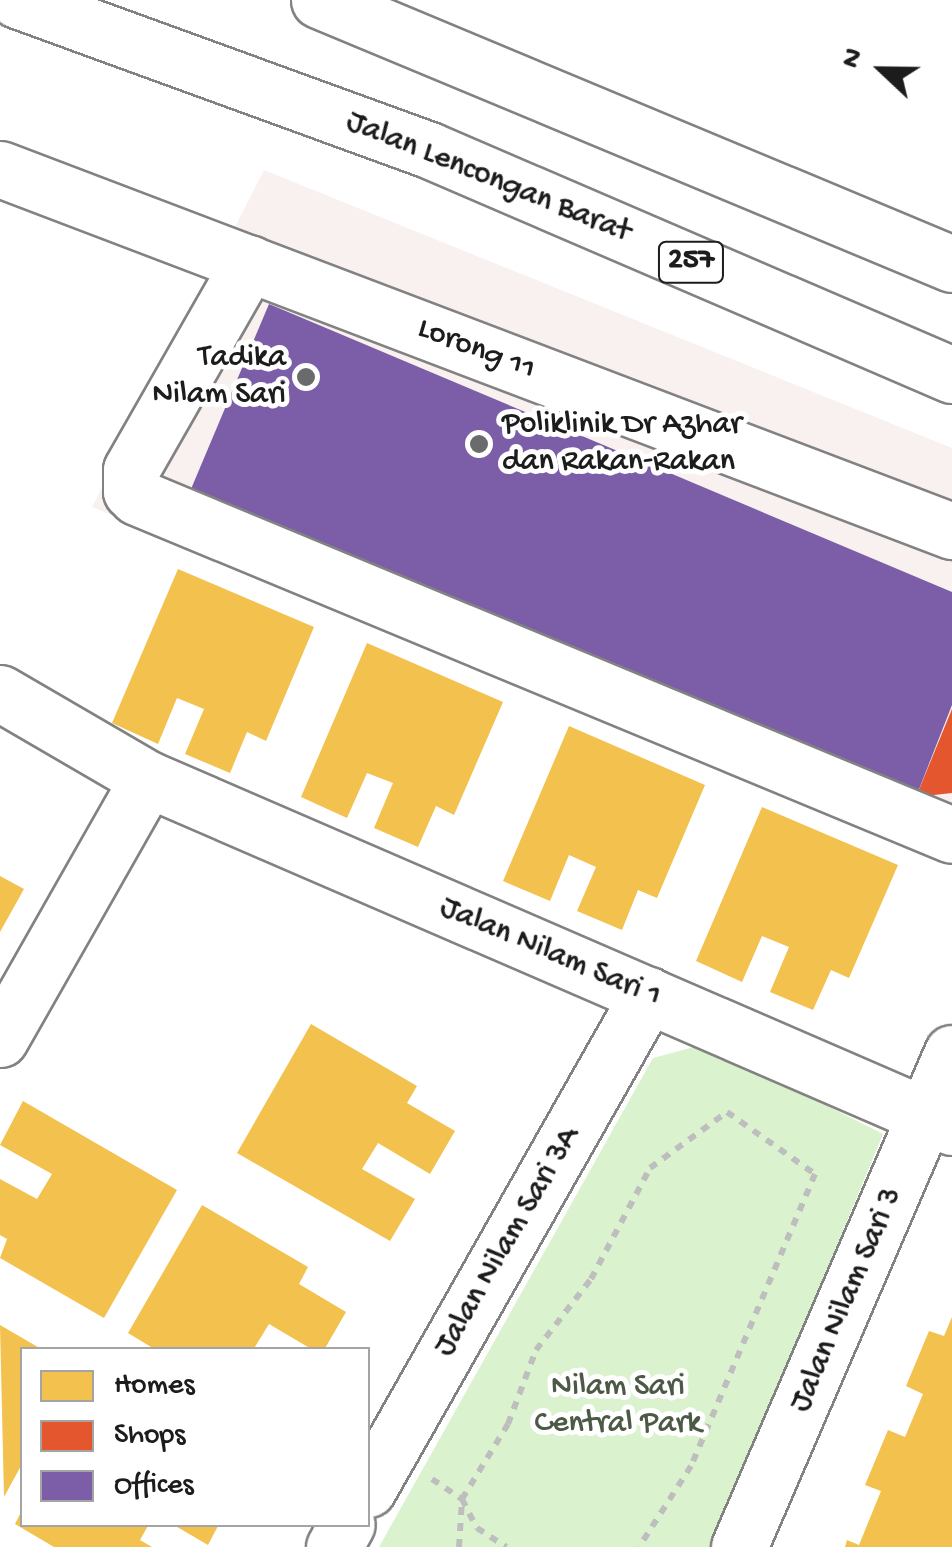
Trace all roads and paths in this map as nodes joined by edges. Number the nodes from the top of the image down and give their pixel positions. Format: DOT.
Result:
graph roads {
  1 [pos="16,0"];
  2 [pos="319,0"];
  3 [pos="0,169"];
  4 [pos="249,264"];
  5 [pos="952,264"];
  6 [pos="952,374"];
  7 [pos="952,531"];
  8 [pos="0,693"];
  9 [pos="148,778"];
  10 [pos="952,836"];
  11 [pos="648,995"];
  12 [pos="0,1040"];
  13 [pos="952,1053"];
  14 [pos="939,1122"];
  15 [pos="370,1485"];
  16 [pos="462,1499"];
  17 [pos="459,1547"];
  18 [pos="506,1547"];
  19 [pos="639,1547"];
  20 [pos="740,1547"];
  1 -- 6 [label="main road, Jalan Lencongan Barat / 257"];
  2 -- 5 [label="main road"];
  3 -- 4 [label="main road, Lorong 11"];
  4 -- 7 [label="main road, Lorong 11"];
  4 -- 10 [label="main road"];
  8 -- 9 [label="main road, Jalan Nilam Sari 1"];
  9 -- 11 [label="main road, Jalan Nilam Sari 1"];
  9 -- 12 [label="main road"];
  11 -- 14 [label="main road, Jalan Nilam Sari 1"];
  11 -- 15 [label="main road, Jalan Nilam Sari 3A"];
  13 -- 14 [label="main road, Jalan Nilam Sari 3"];
  14 -- 20 [label="main road, Jalan Nilam Sari 3"];
  16 -- 17 [label="path"];
  16 -- 18 [label="path"];
  16 -- 19 [label="path"];
}
